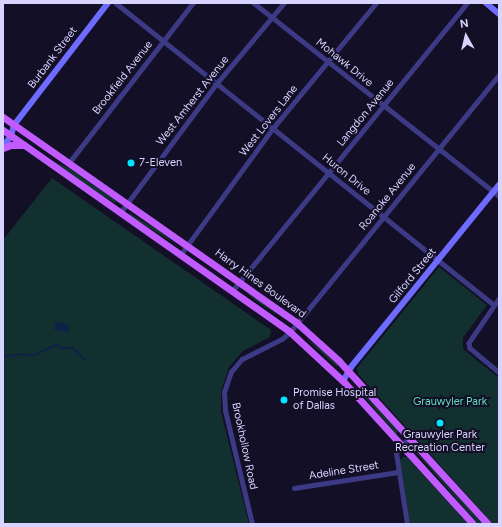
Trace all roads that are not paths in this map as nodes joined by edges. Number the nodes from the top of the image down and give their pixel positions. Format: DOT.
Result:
graph roads {
  1 [pos="108,3"];
  2 [pos="116,3"];
  3 [pos="194,3"];
  4 [pos="254,3"];
  5 [pos="284,3"];
  6 [pos="376,3"];
  7 [pos="467,3"];
  8 [pos="486,3"];
  9 [pos="499,14"];
  10 [pos="272,17"];
  11 [pos="164,41"];
  12 [pos="328,61"];
  13 [pos="499,74"];
  14 [pos="217,83"];
  15 [pos="383,106"];
  16 [pos="3,117"];
  17 [pos="14,125"];
  18 [pos="273,128"];
  19 [pos="4,131"];
  20 [pos="11,136"];
  21 [pos="25,146"];
  22 [pos="3,147"];
  23 [pos="438,149"];
  24 [pos="68,164"];
  25 [pos="329,172"];
  26 [pos="499,185"];
  27 [pos="493,192"];
  28 [pos="499,196"];
  29 [pos="126,205"];
  30 [pos="120,213"];
  31 [pos="384,217"];
  32 [pos="187,246"];
  33 [pos="181,254"];
  34 [pos="439,261"];
  35 [pos="240,282"];
  36 [pos="233,290"];
  37 [pos="499,298"];
  38 [pos="494,305"];
  39 [pos="297,323"];
  40 [pos="290,332"];
  41 [pos="348,371"];
  42 [pos="499,372"];
  43 [pos="343,381"];
  44 [pos="409,437"];
  45 [pos="402,444"];
  46 [pos="398,472"];
  47 [pos="294,488"];
  48 [pos="252,524"];
  49 [pos="407,524"];
  50 [pos="473,524"];
  51 [pos="488,524"];
  1 -- 17 [label="street, Burbank Street"];
  2 -- 11 [label="street, Huron Drive"];
  3 -- 11 [label="street, Brookfield Avenue"];
  4 -- 10 [label="street, Mohawk Drive"];
  5 -- 10 [label="street, West Amherst Avenue"];
  6 -- 12 [label="street, West Lovers Lane"];
  7 -- 15 [label="street, Langdon Avenue"];
  8 -- 9 [label="street"];
  10 -- 12 [label="street, Mohawk Drive"];
  10 -- 14 [label="street, West Amherst Avenue"];
  11 -- 14 [label="street, Huron Drive"];
  11 -- 24 [label="street, Brookfield Avenue"];
  12 -- 15 [label="street, Mohawk Drive"];
  12 -- 18 [label="street, West Lovers Lane"];
  13 -- 23 [label="street, Roanoke Avenue"];
  14 -- 18 [label="street, Huron Drive"];
  14 -- 29 [label="street, West Amherst Avenue"];
  15 -- 23 [label="street, Mohawk Drive"];
  15 -- 25 [label="street, Langdon Avenue"];
  16 -- 17 [label="main road, Harry Hines Boulevard"];
  17 -- 19 [label="street"];
  17 -- 20 [label="street"];
  17 -- 24 [label="main road, Harry Hines Boulevard"];
  18 -- 25 [label="street, Huron Drive"];
  18 -- 32 [label="street, West Lovers Lane"];
  19 -- 20 [label="main road, Harry Hines Boulevard"];
  20 -- 21 [label="main road, Harry Hines Boulevard"];
  20 -- 22 [label="street"];
  21 -- 22 [label="main road"];
  21 -- 30 [label="main road, Harry Hines Boulevard"];
  23 -- 27 [label="street, Mohawk Drive"];
  23 -- 31 [label="street, Roanoke Avenue"];
  24 -- 29 [label="main road, Harry Hines Boulevard"];
  25 -- 31 [label="street, Huron Drive"];
  25 -- 35 [label="street, Langdon Avenue"];
  26 -- 27 [label="street, Gilford Street"];
  27 -- 28 [label="street, Mohawk Drive"];
  27 -- 34 [label="street, Gilford Street"];
  29 -- 30 [label="street, West Amherst Avenue"];
  29 -- 32 [label="main road, Harry Hines Boulevard"];
  30 -- 33 [label="main road, Harry Hines Boulevard"];
  31 -- 34 [label="street, Huron Drive"];
  31 -- 39 [label="street, Roanoke Avenue"];
  32 -- 33 [label="street, West Lovers Lane"];
  32 -- 35 [label="main road, Harry Hines Boulevard"];
  33 -- 36 [label="main road, Harry Hines Boulevard"];
  34 -- 38 [label="street, Huron Drive"];
  34 -- 41 [label="street, Gilford Street"];
  35 -- 36 [label="street, Langdon Avenue"];
  35 -- 39 [label="main road, Harry Hines Boulevard"];
  36 -- 40 [label="main road, Harry Hines Boulevard"];
  37 -- 38 [label="street"];
  38 -- 42 [label="street"];
  39 -- 40 [label="street, Roanoke Avenue"];
  39 -- 41 [label="main road, Harry Hines Boulevard"];
  40 -- 43 [label="main road, Harry Hines Boulevard"];
  40 -- 48 [label="street, Brookhollow Road"];
  41 -- 43 [label="street, Gilford Street"];
  41 -- 44 [label="main road, Harry Hines Boulevard"];
  43 -- 45 [label="main road, Harry Hines Boulevard"];
  44 -- 45 [label="street"];
  44 -- 51 [label="main road, Harry Hines Boulevard"];
  45 -- 46 [label="street"];
  45 -- 50 [label="main road, Harry Hines Boulevard"];
  46 -- 47 [label="street, Adeline Street"];
  46 -- 49 [label="street"];
}
